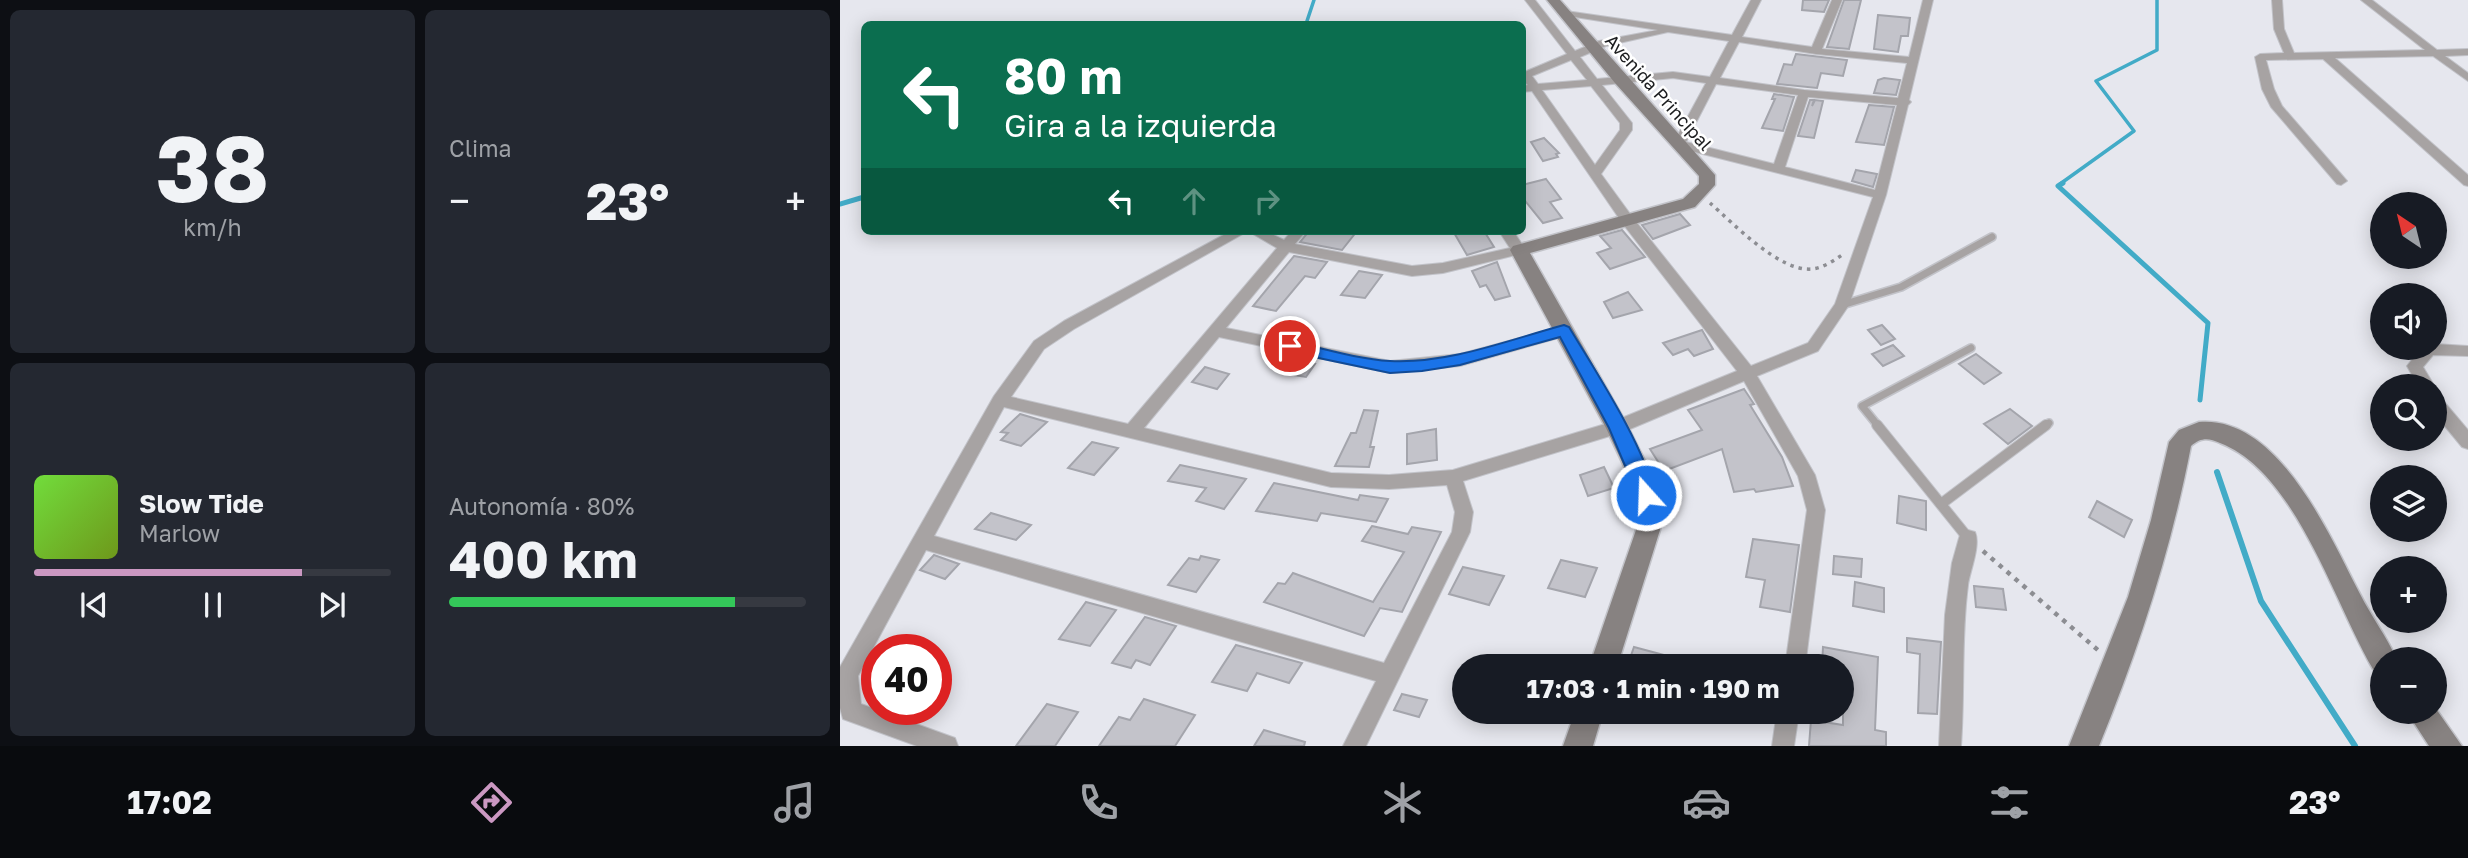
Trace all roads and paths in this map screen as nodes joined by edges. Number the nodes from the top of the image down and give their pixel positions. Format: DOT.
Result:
graph roads {
  1 [pos="1530,0"];
  2 [pos="1755,0"];
  3 [pos="1837,0"];
  4 [pos="1928,0"];
  5 [pos="2277,0"];
  6 [pos="2366,0"];
  7 [pos="1558,6"];
  8 [pos="1677,30"];
  9 [pos="1735,38"];
  10 [pos="1593,47"];
  11 [pos="1816,51"];
  12 [pos="2435,52"];
  13 [pos="2468,52"];
  14 [pos="1573,55"];
  15 [pos="2325,55"];
  16 [pos="2290,56"];
  17 [pos="1914,61"];
  18 [pos="2468,78"];
  19 [pos="1526,79"];
  20 [pos="1714,79"];
  21 [pos="1620,80"];
  22 [pos="1526,81"];
  23 [pos="1595,82"];
  24 [pos="1537,88"];
  25 [pos="1804,93"];
  26 [pos="1905,103"];
  27 [pos="1679,144"];
  28 [pos="1778,171"];
  29 [pos="1595,174"];
  30 [pos="2341,181"];
  31 [pos="2468,182"];
  32 [pos="1700,195"];
  33 [pos="1880,195"];
  34 [pos="1628,221"];
  35 [pos="1234,235"];
  36 [pos="1263,235"];
  37 [pos="1296,235"];
  38 [pos="1509,235"];
  39 [pos="1992,237"];
  40 [pos="1286,247"];
  41 [pos="1518,250"];
  42 [pos="1858,256"];
  43 [pos="1842,305"];
  44 [pos="1216,331"];
  45 [pos="1564,331"];
  46 [pos="1971,348"];
  47 [pos="2468,351"];
  48 [pos="1748,374"];
  49 [pos="2420,374"];
  50 [pos="1000,400"];
  51 [pos="2447,417"];
  52 [pos="2049,423"];
  53 [pos="1617,427"];
  54 [pos="1131,432"];
  55 [pos="2468,442"];
  56 [pos="1453,477"];
  57 [pos="1941,504"];
  58 [pos="1968,538"];
  59 [pos="922,541"];
  60 [pos="2376,647"];
  61 [pos="1607,654"];
  62 [pos="1797,654"];
  63 [pos="2119,668"];
  64 [pos="1390,675"];
  65 [pos="1584,724"];
  66 [pos="1786,724"];
  67 [pos="2430,724"];
  68 [pos="947,746"];
  69 [pos="1354,746"];
  70 [pos="1578,746"];
  71 [pos="1783,746"];
  72 [pos="1950,746"];
  73 [pos="2084,746"];
  74 [pos="2447,746"];
  1 -- 14 [label="street"];
  2 -- 9 [label="street"];
  3 -- 11 [label="street"];
  4 -- 17 [label="street"];
  5 -- 16 [label="street"];
  6 -- 12 [label="street"];
  7 -- 8 [label="street"];
  7 -- 10 [label="street, Avenida Principal"];
  8 -- 9 [label="street"];
  8 -- 10 [label="street"];
  9 -- 11 [label="street"];
  9 -- 20 [label="street"];
  10 -- 14 [label="street"];
  10 -- 21 [label="street, Avenida Principal"];
  11 -- 17 [label="street"];
  12 -- 13 [label="street"];
  12 -- 15 [label="street"];
  12 -- 18 [label="street"];
  14 -- 19 [label="street"];
  14 -- 23 [label="street"];
  15 -- 16 [label="street"];
  15 -- 31 [label="street"];
  16 -- 30 [label="street"];
  17 -- 26 [label="street"];
  20 -- 21 [label="street"];
  20 -- 25 [label="street"];
  20 -- 27 [label="street"];
  21 -- 23 [label="street"];
  21 -- 27 [label="street, Avenida Principal"];
  22 -- 24 [label="street"];
  23 -- 24 [label="street"];
  23 -- 29 [label="street"];
  24 -- 29 [label="street"];
  25 -- 26 [label="street"];
  25 -- 28 [label="street"];
  26 -- 33 [label="street"];
  27 -- 28 [label="street"];
  27 -- 32 [label="street, Avenida Principal"];
  28 -- 33 [label="street"];
  29 -- 34 [label="street"];
  32 -- 34 [label="street"];
  32 -- 42 [label="path"];
  33 -- 42 [label="street"];
  34 -- 41 [label="street"];
  34 -- 48 [label="street"];
  35 -- 50 [label="street"];
  36 -- 40 [label="street"];
  37 -- 40 [label="street"];
  38 -- 41 [label="street"];
  39 -- 43 [label="lane"];
  40 -- 41 [label="street"];
  40 -- 44 [label="street"];
  41 -- 45 [label="street"];
  42 -- 43 [label="street"];
  43 -- 48 [label="street"];
  44 -- 45 [label="street"];
  44 -- 54 [label="street"];
  45 -- 53 [label="street"];
  46 -- 57 [label="lane"];
  47 -- 49 [label="street"];
  48 -- 53 [label="street"];
  48 -- 62 [label="street"];
  50 -- 54 [label="street"];
  50 -- 59 [label="street"];
  51 -- 55 [label="street"];
  52 -- 57 [label="lane"];
  53 -- 56 [label="street"];
  53 -- 61 [label="street"];
  54 -- 56 [label="street"];
  56 -- 64 [label="street"];
  57 -- 58 [label="lane"];
  58 -- 63 [label="path"];
  58 -- 72 [label="street"];
  59 -- 64 [label="street"];
  59 -- 68 [label="street"];
  60 -- 63 [label="street"];
  63 -- 73 [label="street"];
  64 -- 69 [label="street"];
  65 -- 70 [label="street"];
  66 -- 71 [label="street"];
  67 -- 74 [label="street"];
}
